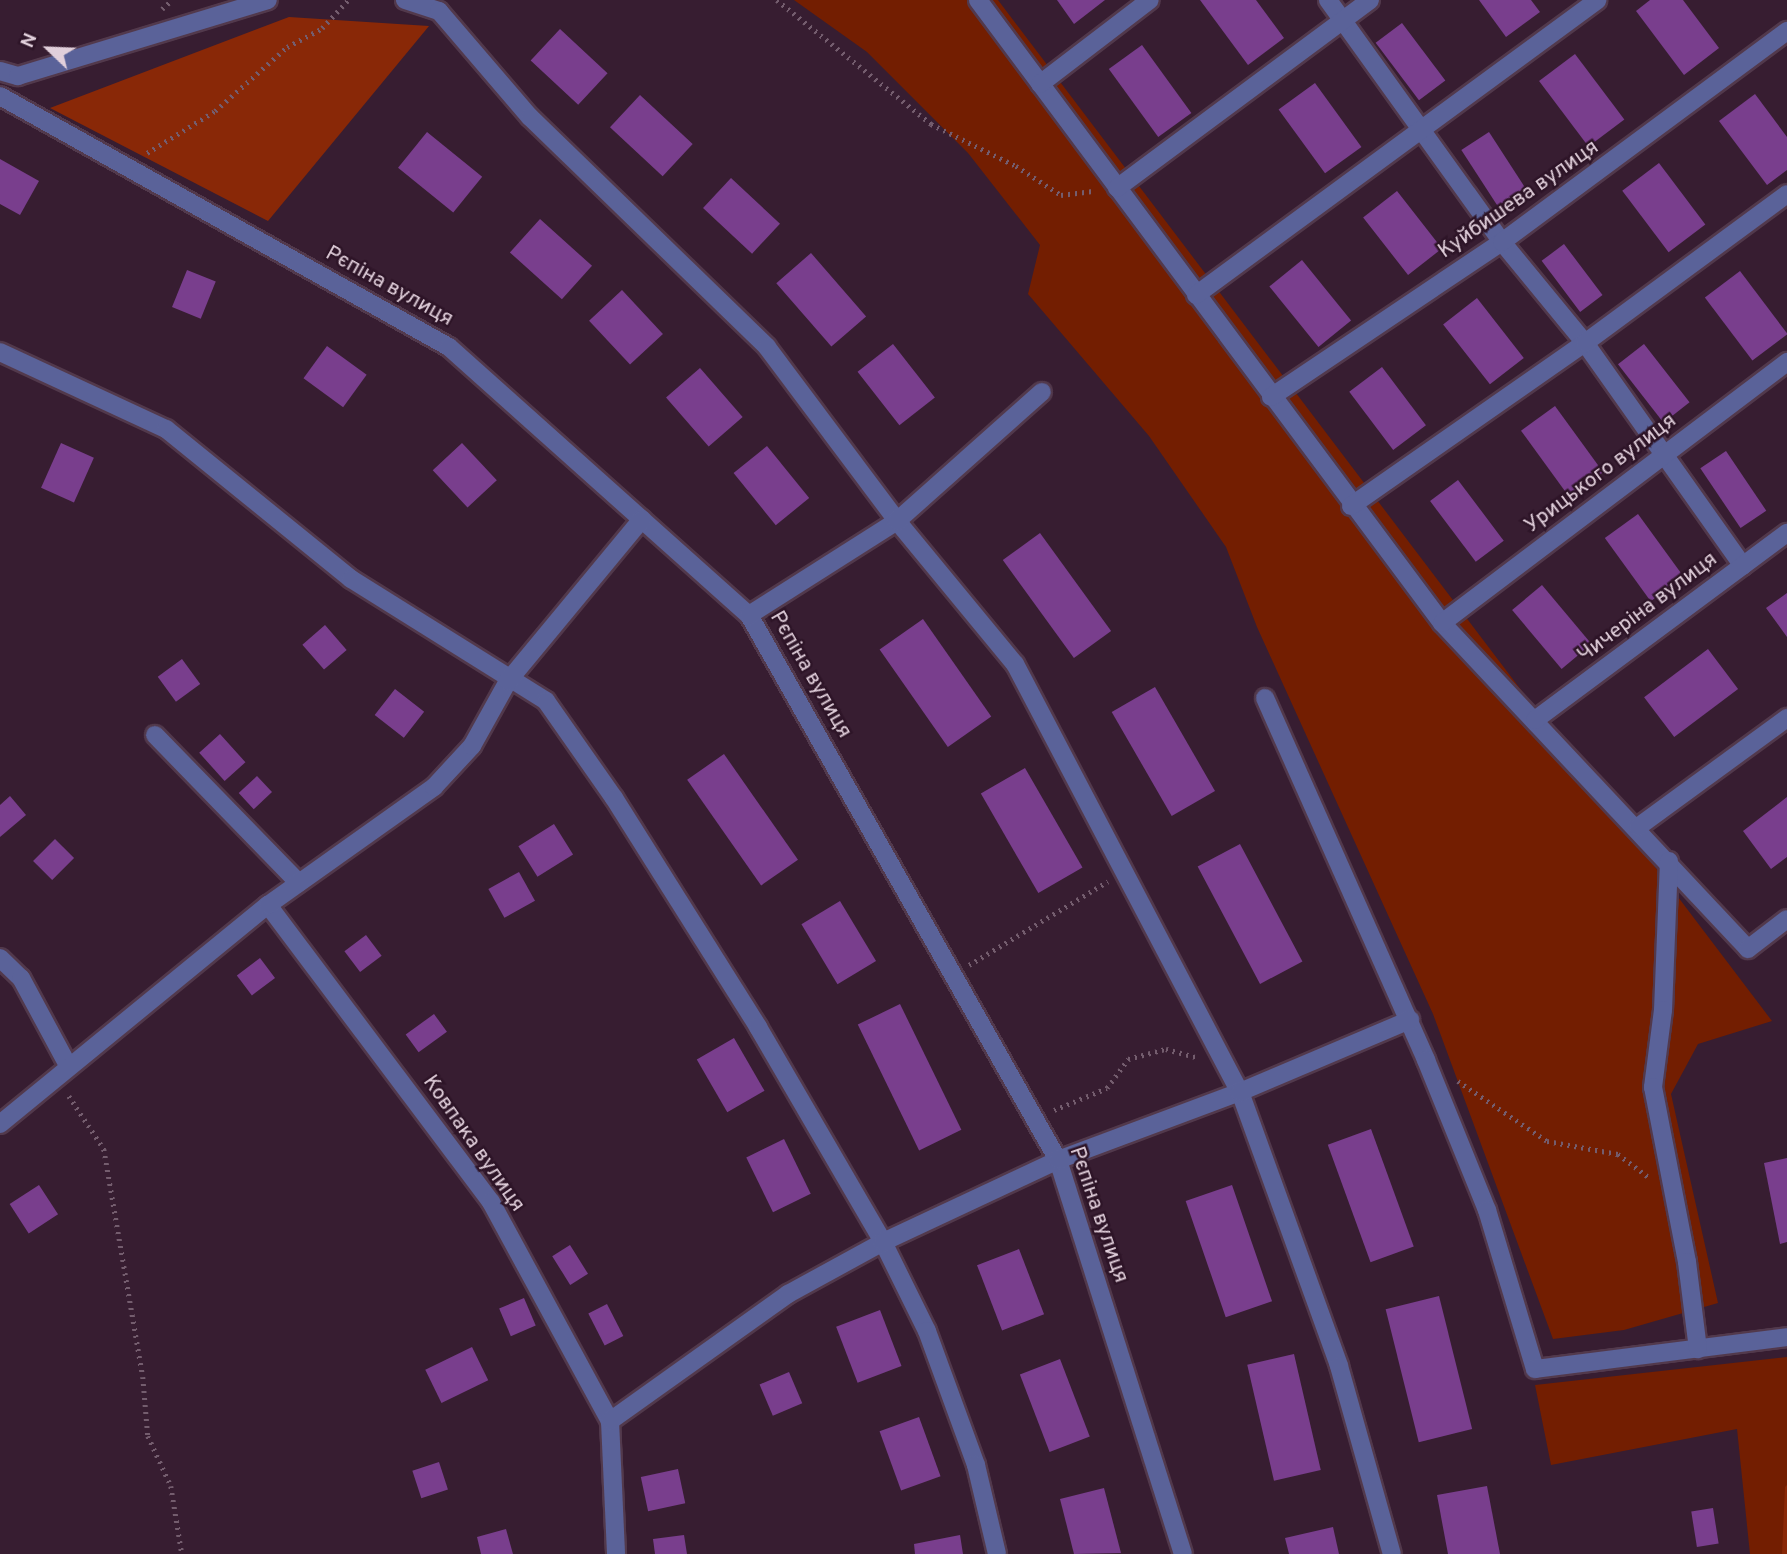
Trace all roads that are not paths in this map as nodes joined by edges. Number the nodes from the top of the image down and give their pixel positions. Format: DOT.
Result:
graph roads {
  1 [pos="268,0"];
  2 [pos="405,0"];
  3 [pos="978,0"];
  4 [pos="1150,0"];
  5 [pos="1328,0"];
  6 [pos="1370,0"];
  7 [pos="1597,0"];
  8 [pos="1344,20"];
  9 [pos="1787,31"];
  10 [pos="0,71"];
  11 [pos="1040,84"];
  12 [pos="0,96"];
  13 [pos="1421,131"];
  14 [pos="1117,188"];
  15 [pos="1787,194"];
  16 [pos="1502,242"];
  17 [pos="1196,295"];
  18 [pos="1585,343"];
  19 [pos="0,352"];
  20 [pos="1787,362"];
  21 [pos="1042,392"];
  22 [pos="1271,397"];
  23 [pos="1664,453"];
  24 [pos="1352,506"];
  25 [pos="642,519"];
  26 [pos="897,521"];
  27 [pos="1787,533"];
  28 [pos="1743,566"];
  29 [pos="749,615"];
  30 [pos="1443,623"];
  31 [pos="508,681"];
  32 [pos="1265,698"];
  33 [pos="1787,718"];
  34 [pos="1535,720"];
  35 [pos="155,735"];
  36 [pos="1638,827"];
  37 [pos="1669,861"];
  38 [pos="299,883"];
  39 [pos="268,905"];
  40 [pos="1787,919"];
  41 [pos="0,958"];
  42 [pos="1410,1020"];
  43 [pos="63,1072"];
  44 [pos="1240,1091"];
  45 [pos="0,1124"];
  46 [pos="1058,1160"];
  47 [pos="883,1242"];
  48 [pos="1787,1338"];
  49 [pos="1698,1349"];
  50 [pos="610,1421"];
  51 [pos="616,1554"];
  52 [pos="996,1554"];
  53 [pos="1183,1554"];
  54 [pos="1392,1554"];
  1 -- 10 [label="street"];
  2 -- 26 [label="street"];
  3 -- 11 [label="street"];
  4 -- 11 [label="street"];
  5 -- 8 [label="street"];
  6 -- 8 [label="street"];
  7 -- 13 [label="street"];
  8 -- 13 [label="street"];
  8 -- 14 [label="street"];
  9 -- 16 [label="street, Куйбишева вулиця"];
  11 -- 14 [label="street"];
  12 -- 25 [label="street, Рєпіна вулиця"];
  13 -- 16 [label="street"];
  13 -- 17 [label="street"];
  14 -- 17 [label="street"];
  15 -- 18 [label="street"];
  16 -- 18 [label="street"];
  16 -- 22 [label="street, Куйбишева вулиця"];
  17 -- 22 [label="street"];
  18 -- 23 [label="street"];
  18 -- 24 [label="street"];
  19 -- 31 [label="street"];
  20 -- 23 [label="street, Урицького вулиця"];
  21 -- 26 [label="street"];
  22 -- 24 [label="street"];
  23 -- 28 [label="street"];
  23 -- 30 [label="street, Урицького вулиця"];
  24 -- 30 [label="street"];
  25 -- 29 [label="street, Рєпіна вулиця"];
  25 -- 31 [label="street"];
  26 -- 29 [label="street"];
  26 -- 44 [label="street"];
  27 -- 28 [label="street, Чичеріна вулиця"];
  28 -- 34 [label="street, Чичеріна вулиця"];
  29 -- 46 [label="street, Рєпіна вулиця"];
  30 -- 34 [label="street"];
  31 -- 38 [label="street"];
  31 -- 47 [label="street"];
  32 -- 42 [label="street"];
  33 -- 36 [label="street"];
  34 -- 36 [label="street"];
  35 -- 38 [label="street"];
  36 -- 37 [label="street"];
  37 -- 40 [label="street"];
  37 -- 49 [label="street"];
  38 -- 39 [label="street"];
  39 -- 43 [label="street"];
  39 -- 50 [label="street, Ковпака вулиця"];
  41 -- 43 [label="street"];
  42 -- 44 [label="street"];
  42 -- 49 [label="street"];
  43 -- 45 [label="street"];
  44 -- 46 [label="street"];
  44 -- 54 [label="street"];
  46 -- 47 [label="street"];
  46 -- 53 [label="street, Рєпіна вулиця"];
  47 -- 50 [label="street"];
  47 -- 52 [label="street"];
  48 -- 49 [label="street"];
  50 -- 51 [label="street, Ковпака вулиця"];
}
